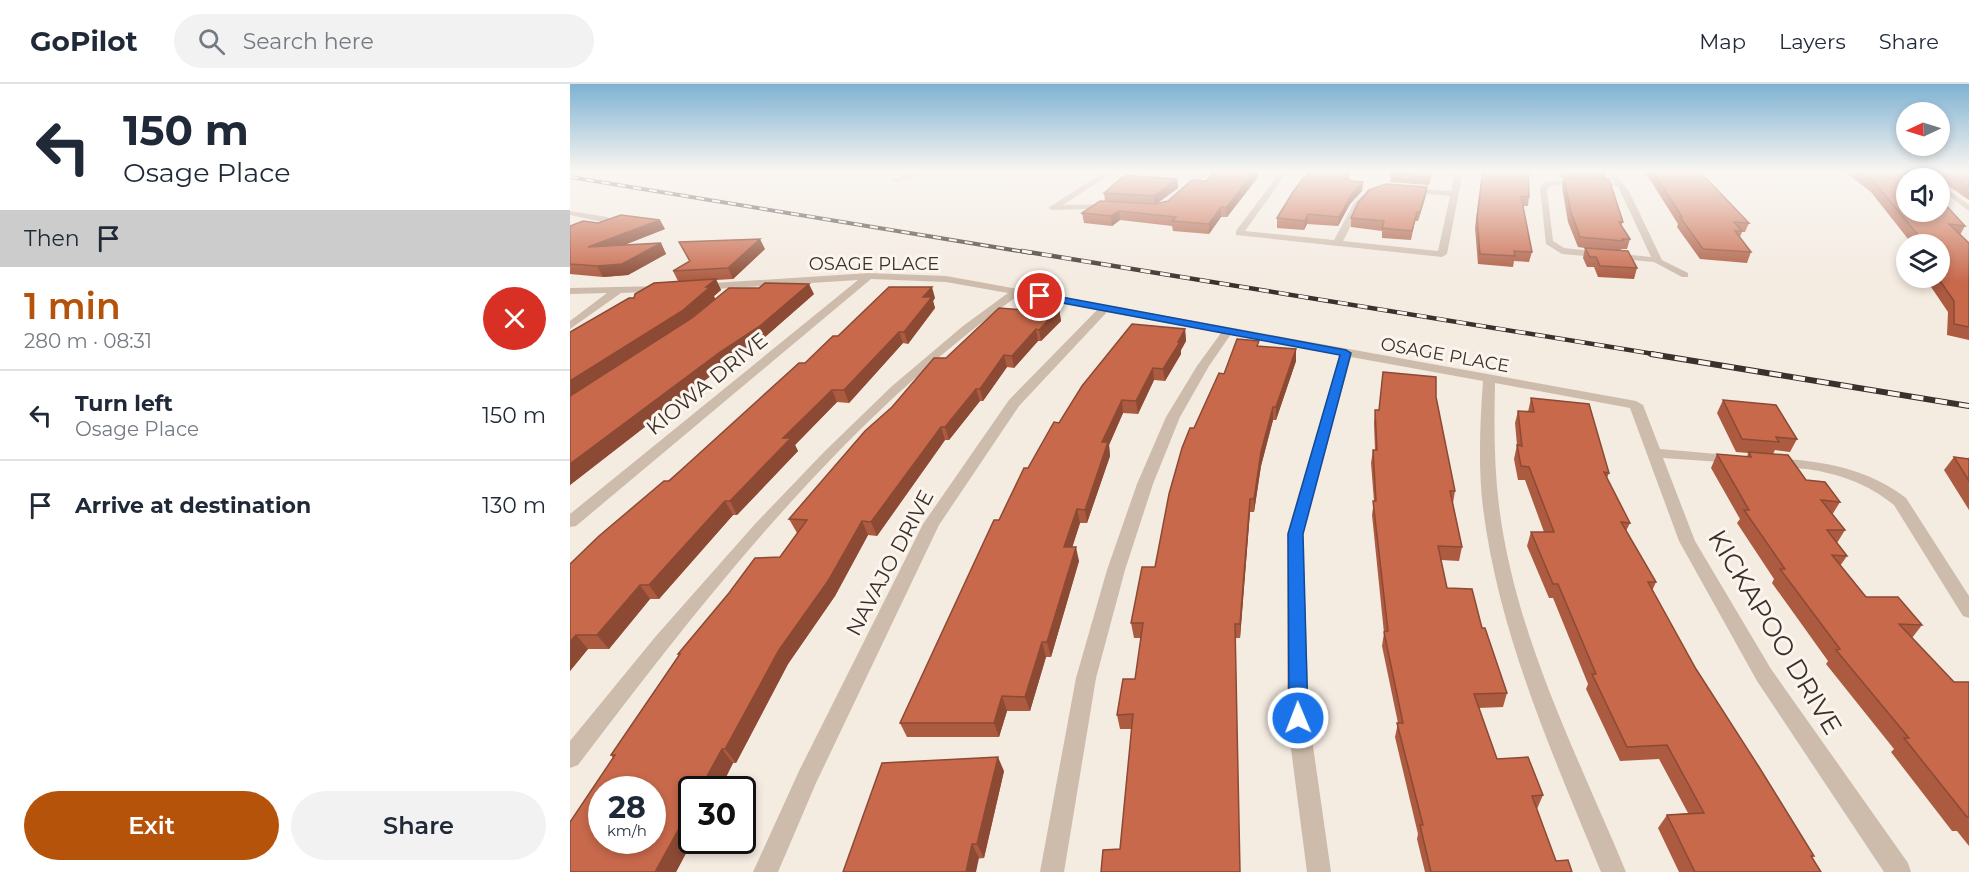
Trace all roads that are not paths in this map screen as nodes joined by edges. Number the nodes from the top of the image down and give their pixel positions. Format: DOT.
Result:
graph roads {
  1 [pos="1258,208"];
  2 [pos="1357,208"];
  3 [pos="1451,208"];
  4 [pos="1545,208"];
  5 [pos="1632,208"];
  6 [pos="570,213"];
  7 [pos="589,226"];
  8 [pos="1337,243"];
  9 [pos="1658,261"];
  10 [pos="1685,275"];
  11 [pos="869,276"];
  12 [pos="742,284"];
  13 [pos="570,291"];
  14 [pos="617,291"];
  15 [pos="1017,292"];
  16 [pos="726,300"];
  17 [pos="1106,307"];
  18 [pos="570,326"];
  19 [pos="1227,332"];
  20 [pos="1346,353"];
  21 [pos="1489,380"];
  22 [pos="1636,405"];
  23 [pos="1654,453"];
  24 [pos="570,522"];
  25 [pos="1969,611"];
  26 [pos="570,758"];
  27 [pos="765,872"];
  28 [pos="1052,872"];
  29 [pos="1319,872"];
  30 [pos="1614,872"];
  31 [pos="1899,872"];
  1 -- 8 [label="street"];
  2 -- 8 [label="street"];
  3 -- 8 [label="street"];
  4 -- 9 [label="street"];
  5 -- 9 [label="street"];
  6 -- 7 [label="street"];
  9 -- 10 [label="street"];
  11 -- 12 [label="street, OSAGE PLACE"];
  11 -- 15 [label="street, OSAGE PLACE"];
  11 -- 24 [label="street, KIOWA DRIVE"];
  12 -- 14 [label="street, OSAGE PLACE"];
  12 -- 16 [label="street"];
  13 -- 14 [label="street, OSAGE PLACE"];
  14 -- 18 [label="street"];
  15 -- 17 [label="street, OSAGE PLACE"];
  15 -- 26 [label="street"];
  17 -- 19 [label="street, OSAGE PLACE"];
  17 -- 27 [label="street, NAVAJO DRIVE"];
  19 -- 20 [label="street, OSAGE PLACE"];
  19 -- 28 [label="street"];
  20 -- 21 [label="street, OSAGE PLACE"];
  20 -- 29 [label="street"];
  21 -- 22 [label="street, OSAGE PLACE"];
  21 -- 30 [label="street"];
  22 -- 23 [label="street, KICKAPOO DRIVE"];
  23 -- 25 [label="street"];
  23 -- 31 [label="street, KICKAPOO DRIVE"];
}
